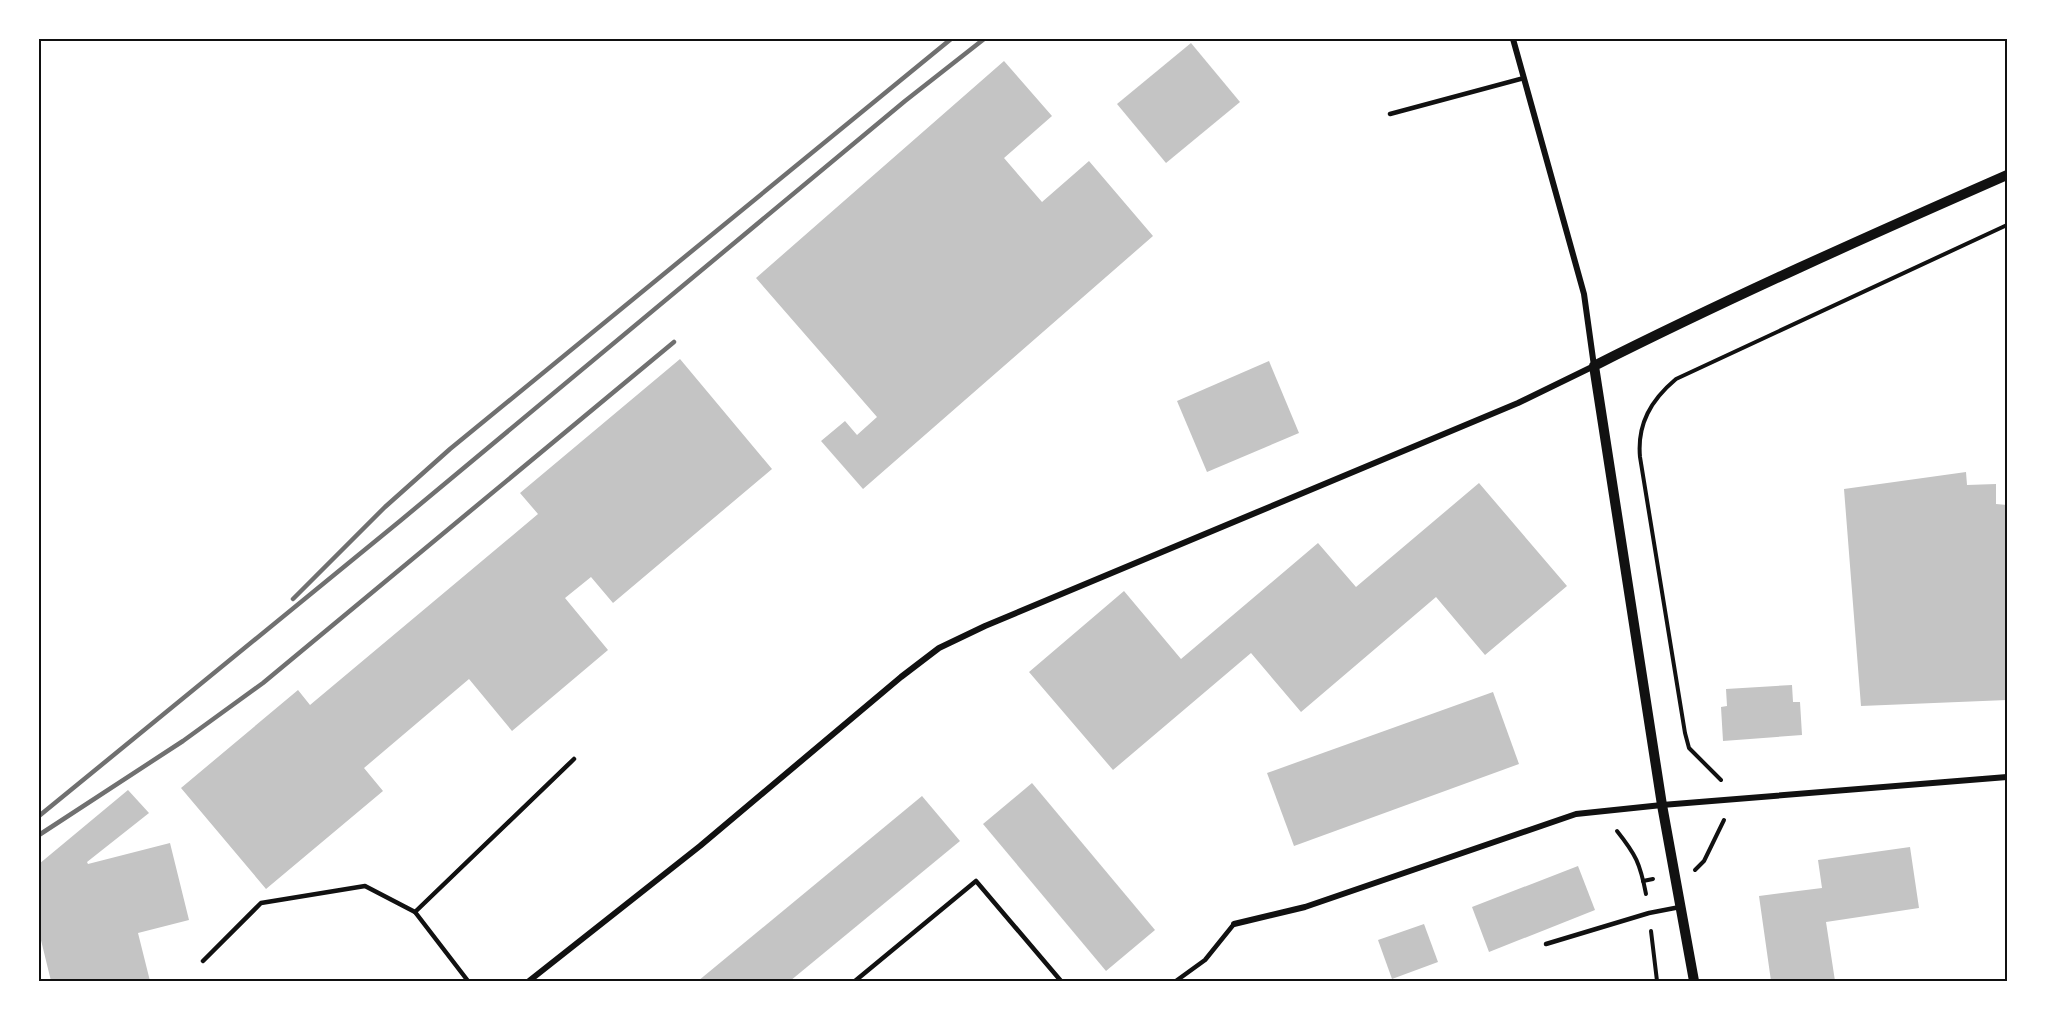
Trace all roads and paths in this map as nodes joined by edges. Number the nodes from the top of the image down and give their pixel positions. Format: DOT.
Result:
graph roads {
  1 [pos="1514,39"];
  2 [pos="1524,78"];
  3 [pos="1390,114"];
  4 [pos="2007,175"];
  5 [pos="2007,225"];
  6 [pos="1594,366"];
  7 [pos="574,759"];
  8 [pos="2007,777"];
  9 [pos="1725,800"];
  10 [pos="1662,805"];
  11 [pos="1602,812"];
  12 [pos="1704,861"];
  13 [pos="1680,907"];
  14 [pos="415,912"];
  15 [pos="1649,914"];
  16 [pos="1234,924"];
  17 [pos="1546,944"];
  18 [pos="203,961"];
  19 [pos="468,981"];
  20 [pos="529,981"];
  21 [pos="855,981"];
  22 [pos="1061,981"];
  23 [pos="1176,981"];
  24 [pos="1658,981"];
  25 [pos="1694,981"];
  1 -- 2 [label="street"];
  2 -- 3 [label="lane"];
  2 -- 6 [label="street"];
  4 -- 6 [label="street"];
  5 -- 9 [label="path"];
  6 -- 10 [label="street"];
  6 -- 20 [label="street"];
  7 -- 14 [label="lane"];
  8 -- 9 [label="street"];
  9 -- 10 [label="street"];
  9 -- 12 [label="path"];
  10 -- 11 [label="street"];
  10 -- 13 [label="street"];
  11 -- 15 [label="path"];
  11 -- 16 [label="street"];
  13 -- 15 [label="lane"];
  13 -- 25 [label="street"];
  14 -- 18 [label="lane"];
  14 -- 19 [label="lane"];
  15 -- 17 [label="lane"];
  15 -- 24 [label="path"];
  16 -- 23 [label="lane"];
  21 -- 22 [label="lane"];
}
